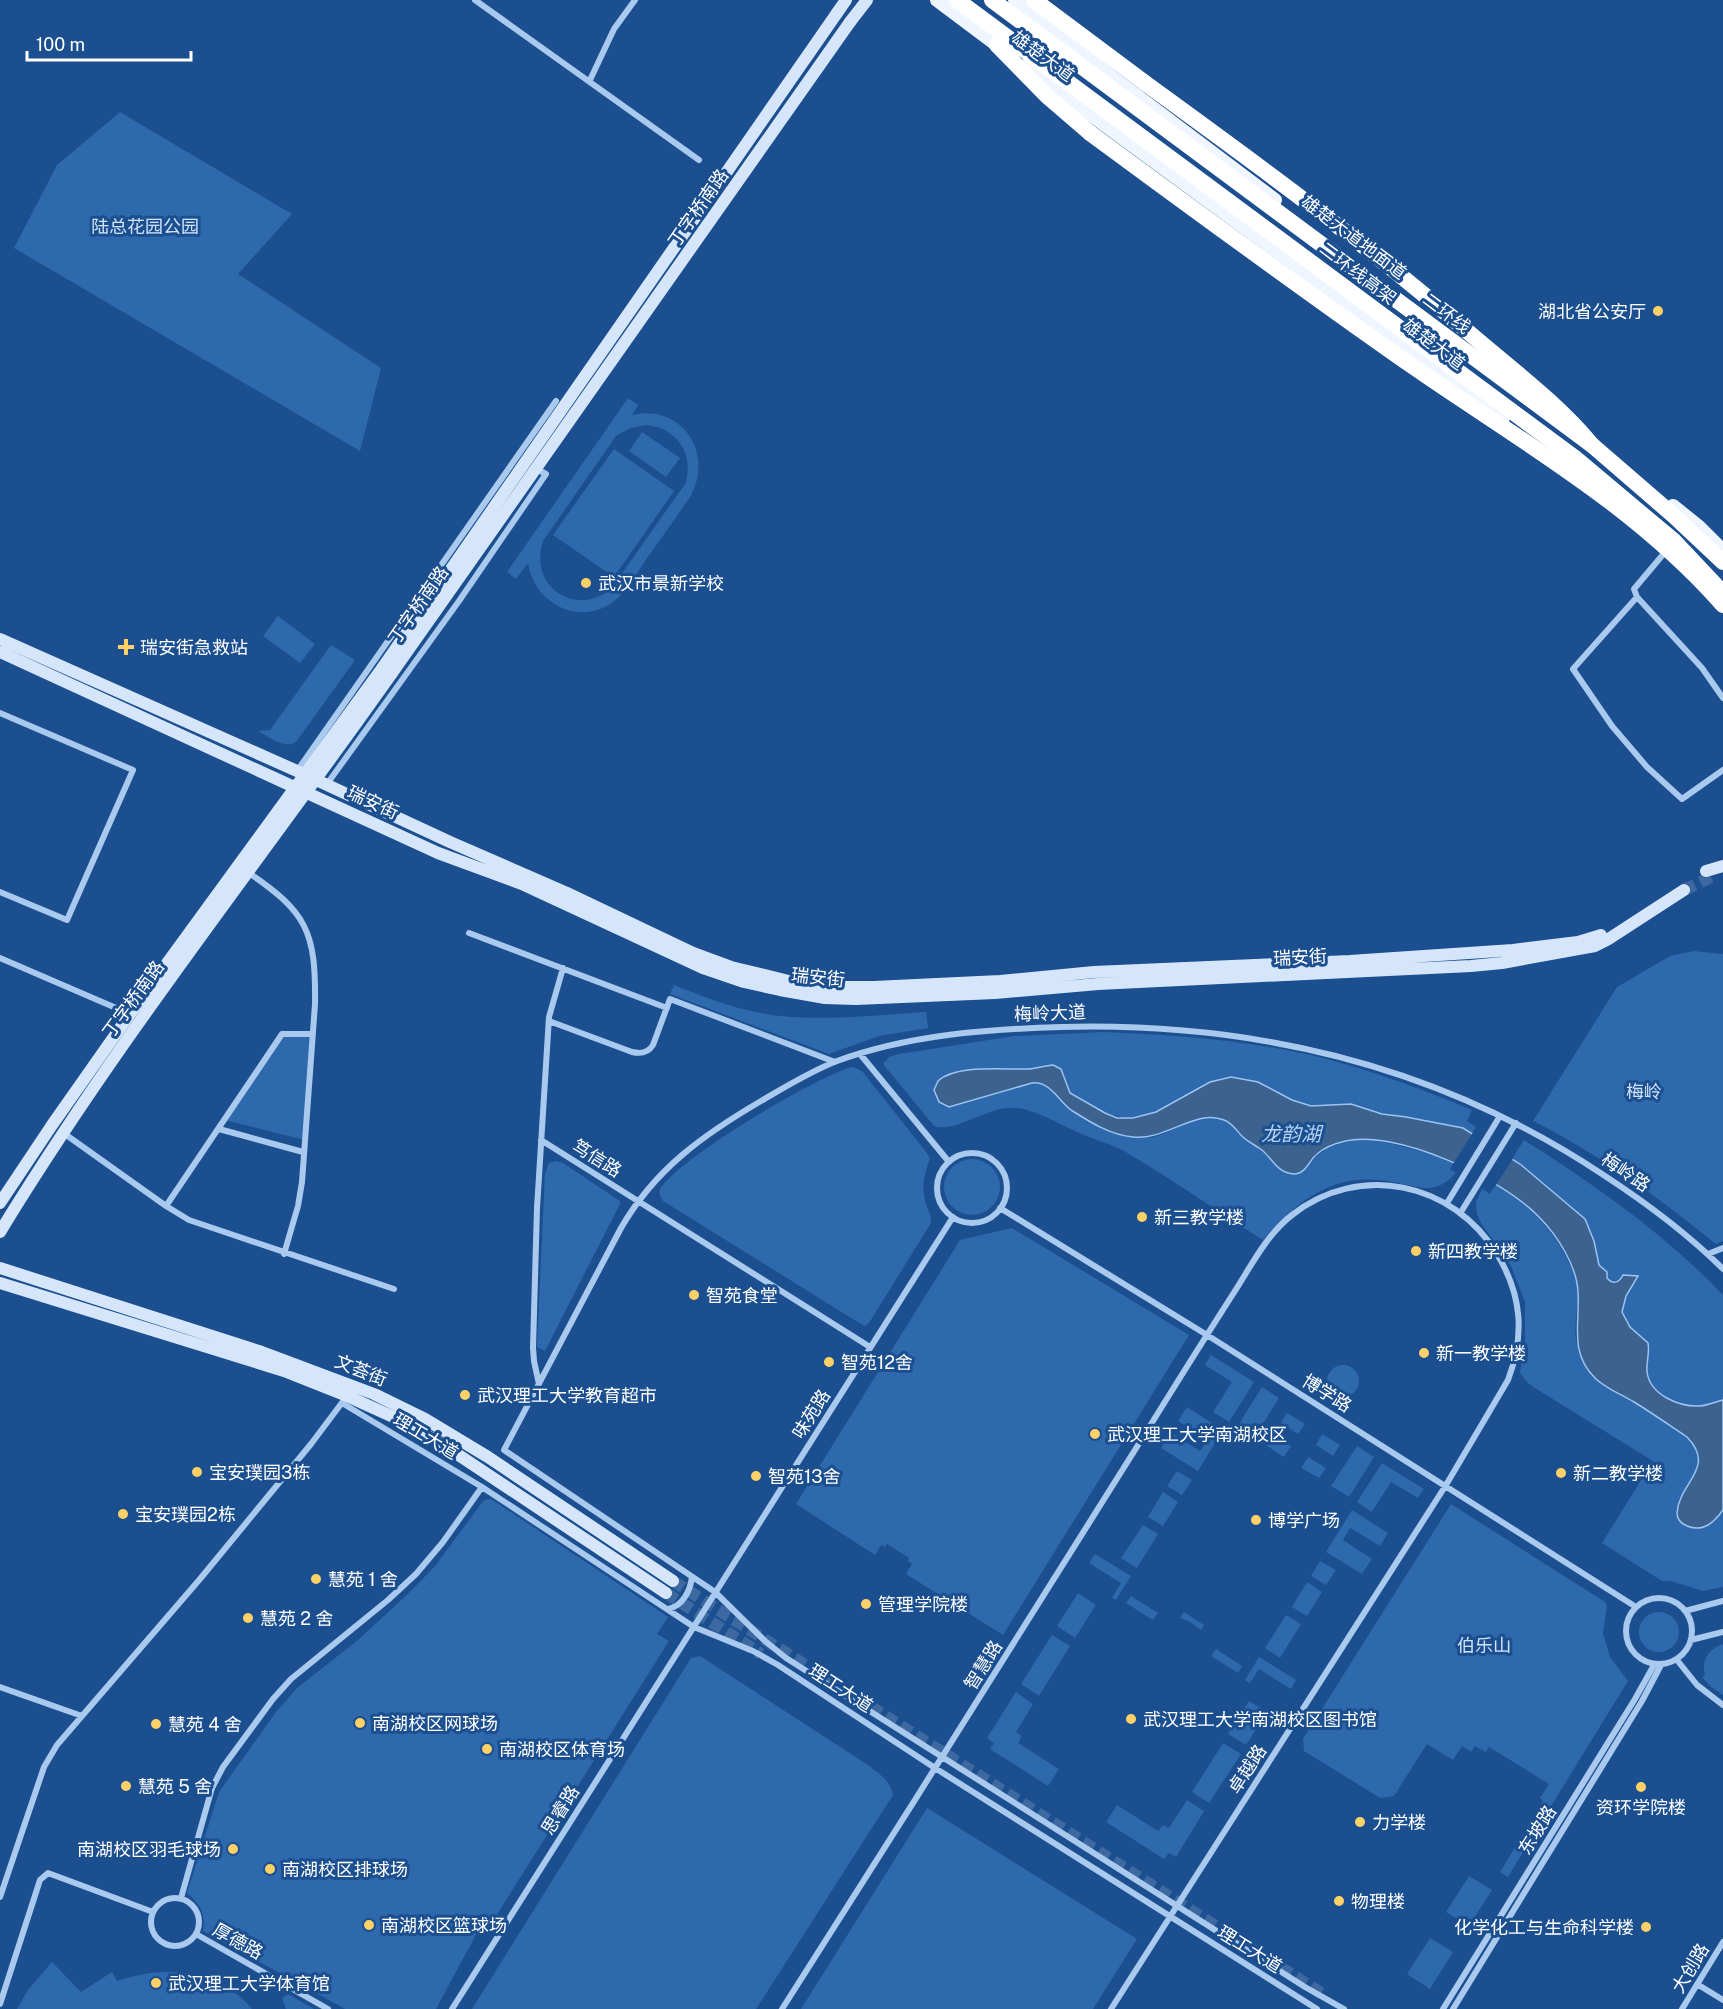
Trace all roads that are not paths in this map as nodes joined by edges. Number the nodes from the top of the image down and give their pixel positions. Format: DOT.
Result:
graph roads {
  1 [pos="476,0"];
  2 [pos="635,0"];
  3 [pos="846,0"];
  4 [pos="867,0"];
  5 [pos="937,0"];
  6 [pos="957,0"];
  7 [pos="992,0"];
  8 [pos="1015,0"];
  9 [pos="1034,0"];
  10 [pos="997,45"];
  11 [pos="590,80"];
  12 [pos="699,160"];
  13 [pos="556,401"];
  14 [pos="1592,445"];
  15 [pos="518,456"];
  16 [pos="1669,548"];
  17 [pos="1723,551"];
  18 [pos="1723,562"];
  19 [pos="1723,593"];
  20 [pos="1637,597"];
  21 [pos="1723,605"];
  22 [pos="0,639"];
  23 [pos="0,652"];
  24 [pos="388,670"];
  25 [pos="1723,698"];
  26 [pos="0,713"];
  27 [pos="1723,770"];
  28 [pos="300,772"];
  29 [pos="322,782"];
  30 [pos="295,786"];
  31 [pos="308,792"];
  32 [pos="1723,866"];
  33 [pos="243,868"];
  34 [pos="1723,873"];
  35 [pos="0,892"];
  36 [pos="469,933"];
  37 [pos="0,958"];
  38 [pos="563,968"];
  39 [pos="667,1008"];
  40 [pos="130,1014"];
  41 [pos="549,1021"];
  42 [pos="312,1034"];
  43 [pos="860,1054"];
  44 [pos="835,1062"];
  45 [pos="1500,1116"];
  46 [pos="1516,1123"];
  47 [pos="57,1128"];
  48 [pos="219,1129"];
  49 [pos="541,1140"];
  50 [pos="303,1152"];
  51 [pos="948,1162"];
  52 [pos="637,1201"];
  53 [pos="0,1203"];
  54 [pos="1447,1203"];
  55 [pos="166,1206"];
  56 [pos="1000,1208"];
  57 [pos="1461,1212"];
  58 [pos="953,1217"];
  59 [pos="0,1232"];
  60 [pos="1723,1248"];
  61 [pos="284,1254"];
  62 [pos="1708,1254"];
  63 [pos="0,1268"];
  64 [pos="1723,1269"];
  65 [pos="0,1283"];
  66 [pos="393,1289"];
  67 [pos="1207,1335"];
  68 [pos="870,1347"];
  69 [pos="540,1385"];
  70 [pos="344,1399"];
  71 [pos="504,1450"];
  72 [pos="1446,1485"];
  73 [pos="482,1487"];
  74 [pos="692,1577"];
  75 [pos="673,1581"];
  76 [pos="666,1593"];
  77 [pos="716,1593"];
  78 [pos="1723,1601"];
  79 [pos="1636,1607"];
  80 [pos="668,1609"];
  81 [pos="1685,1611"];
  82 [pos="694,1627"];
  83 [pos="1723,1632"];
  84 [pos="1691,1641"];
  85 [pos="1677,1660"];
  86 [pos="1654,1665"];
  87 [pos="1661,1665"];
  88 [pos="0,1687"];
  89 [pos="1723,1705"];
  90 [pos="82,1716"];
  91 [pos="942,1758"];
  92 [pos="935,1768"];
  93 [pos="0,1897"];
  94 [pos="181,1898"];
  95 [pos="1177,1905"];
  96 [pos="153,1912"];
  97 [pos="1170,1916"];
  98 [pos="196,1934"];
  99 [pos="1723,1942"];
  100 [pos="1697,1984"];
  101 [pos="1723,2000"];
  102 [pos="0,2004"];
  103 [pos="328,2009"];
  104 [pos="452,2009"];
  105 [pos="782,2009"];
  106 [pos="1111,2009"];
  107 [pos="1317,2009"];
  108 [pos="1344,2009"];
  109 [pos="1443,2009"];
  110 [pos="1453,2009"];
  111 [pos="1682,2009"];
  1 -- 11 [label="street"];
  2 -- 11 [label="street"];
  3 -- 24 [label="main road, 丁字桥南路, bridge"];
  4 -- 24 [label="main road, 丁字桥南路, bridge"];
  5 -- 10 [label="main road, 雄楚大道"];
  6 -- 19 [label="highway, 二环线高架"];
  7 -- 14 [label="highway, 二环线, bridge"];
  8 -- 17 [label="main road, 雄楚大道地面道"];
  9 -- 14 [label="highway, bridge"];
  10 -- 16 [label="main road, 雄楚大道"];
  10 -- 21 [label="highway, bridge"];
  11 -- 12 [label="street"];
  13 -- 15 [label="street"];
  14 -- 18 [label="highway, 二环线"];
  15 -- 28 [label="street"];
  15 -- 29 [label="street"];
  16 -- 20 [label="street"];
  16 -- 21 [label="main road, 雄楚大道"];
  20 -- 25 [label="street"];
  20 -- 27 [label="street"];
  22 -- 28 [label="main road, 瑞安街"];
  23 -- 30 [label="main road, 瑞安街"];
  24 -- 28 [label="main road, 丁字桥南路"];
  24 -- 29 [label="main road, 丁字桥南路"];
  26 -- 35 [label="street"];
  28 -- 29 [label="main road, 瑞安街"];
  28 -- 30 [label="main road, 丁字桥南路"];
  29 -- 31 [label="main road, 丁字桥南路"];
  29 -- 31 [label="main road, 瑞安街"];
  30 -- 31 [label="main road, 瑞安街"];
  30 -- 33 [label="main road, 丁字桥南路"];
  31 -- 33 [label="main road, 丁字桥南路"];
  32 -- 34 [label="main road"];
  33 -- 40 [label="main road, 丁字桥南路"];
  33 -- 42 [label="street"];
  33 -- 47 [label="main road, 丁字桥南路"];
  36 -- 38 [label="street"];
  37 -- 40 [label="street"];
  38 -- 39 [label="street"];
  38 -- 41 [label="street"];
  39 -- 41 [label="street"];
  39 -- 44 [label="street"];
  40 -- 47 [label="main road, 丁字桥南路"];
  41 -- 49 [label="street"];
  42 -- 48 [label="street"];
  42 -- 50 [label="street"];
  43 -- 44 [label="street, 梅岭大道"];
  43 -- 45 [label="street, 梅岭大道"];
  43 -- 51 [label="street"];
  44 -- 52 [label="street, 梅岭大道"];
  45 -- 46 [label="street, 梅岭路"];
  45 -- 54 [label="street"];
  46 -- 57 [label="street"];
  46 -- 62 [label="street, 梅岭路"];
  47 -- 53 [label="main road, 丁字桥南路"];
  47 -- 55 [label="street"];
  47 -- 59 [label="main road, 丁字桥南路"];
  48 -- 50 [label="street"];
  48 -- 55 [label="street"];
  49 -- 52 [label="street, 笃信路"];
  49 -- 69 [label="street"];
  50 -- 61 [label="street"];
  51 -- 56 [label="street"];
  51 -- 58 [label="street"];
  52 -- 68 [label="street, 笃信路"];
  52 -- 69 [label="street, 梅岭大道"];
  54 -- 57 [label="street, 卓越路"];
  54 -- 67 [label="street, 智慧路"];
  55 -- 61 [label="street"];
  56 -- 58 [label="street"];
  56 -- 67 [label="street, 博学路"];
  57 -- 72 [label="street, 卓越路"];
  58 -- 68 [label="street, 味苑路"];
  60 -- 62 [label="street"];
  61 -- 66 [label="street"];
  62 -- 64 [label="street, 梅岭路"];
  63 -- 75 [label="main road, 文荟街"];
  65 -- 70 [label="main road, 文荟街"];
  67 -- 72 [label="street, 博学路"];
  67 -- 91 [label="street, 智慧路"];
  68 -- 77 [label="street, 味苑路"];
  69 -- 71 [label="street, 梅岭大道"];
  70 -- 73 [label="street, 理工大道"];
  70 -- 76 [label="main road, 文荟街"];
  70 -- 90 [label="street"];
  71 -- 74 [label="street, 理工大道"];
  72 -- 79 [label="street, 博学路"];
  72 -- 95 [label="street, 卓越路"];
  73 -- 80 [label="street, 理工大道"];
  73 -- 94 [label="street"];
  74 -- 77 [label="street, 理工大道"];
  74 -- 80 [label="street"];
  77 -- 82 [label="street, 味苑路"];
  77 -- 91 [label="street, 理工大道"];
  78 -- 81 [label="street"];
  79 -- 81 [label="street"];
  79 -- 86 [label="street"];
  80 -- 82 [label="street, 理工大道"];
  81 -- 84 [label="street"];
  82 -- 92 [label="street, 理工大道"];
  82 -- 104 [label="street, 思睿路"];
  83 -- 84 [label="street"];
  84 -- 85 [label="street"];
  85 -- 87 [label="street"];
  85 -- 89 [label="street"];
  86 -- 87 [label="street"];
  86 -- 109 [label="street, 东坡路"];
  87 -- 110 [label="street, 东坡路"];
  88 -- 90 [label="street"];
  90 -- 93 [label="street"];
  91 -- 92 [label="street, 智慧路"];
  91 -- 95 [label="street, 理工大道"];
  92 -- 97 [label="street, 理工大道"];
  92 -- 105 [label="street, 智慧路"];
  94 -- 96 [label="street"];
  94 -- 98 [label="street"];
  95 -- 97 [label="street, 卓越路"];
  95 -- 108 [label="street, 理工大道"];
  96 -- 98 [label="street"];
  96 -- 102 [label="street"];
  97 -- 106 [label="street, 卓越路"];
  97 -- 107 [label="street, 理工大道"];
  98 -- 103 [label="street, 厚德路"];
  99 -- 100 [label="street, 大创路"];
  100 -- 101 [label="street"];
  100 -- 111 [label="street, 大创路"];
}
